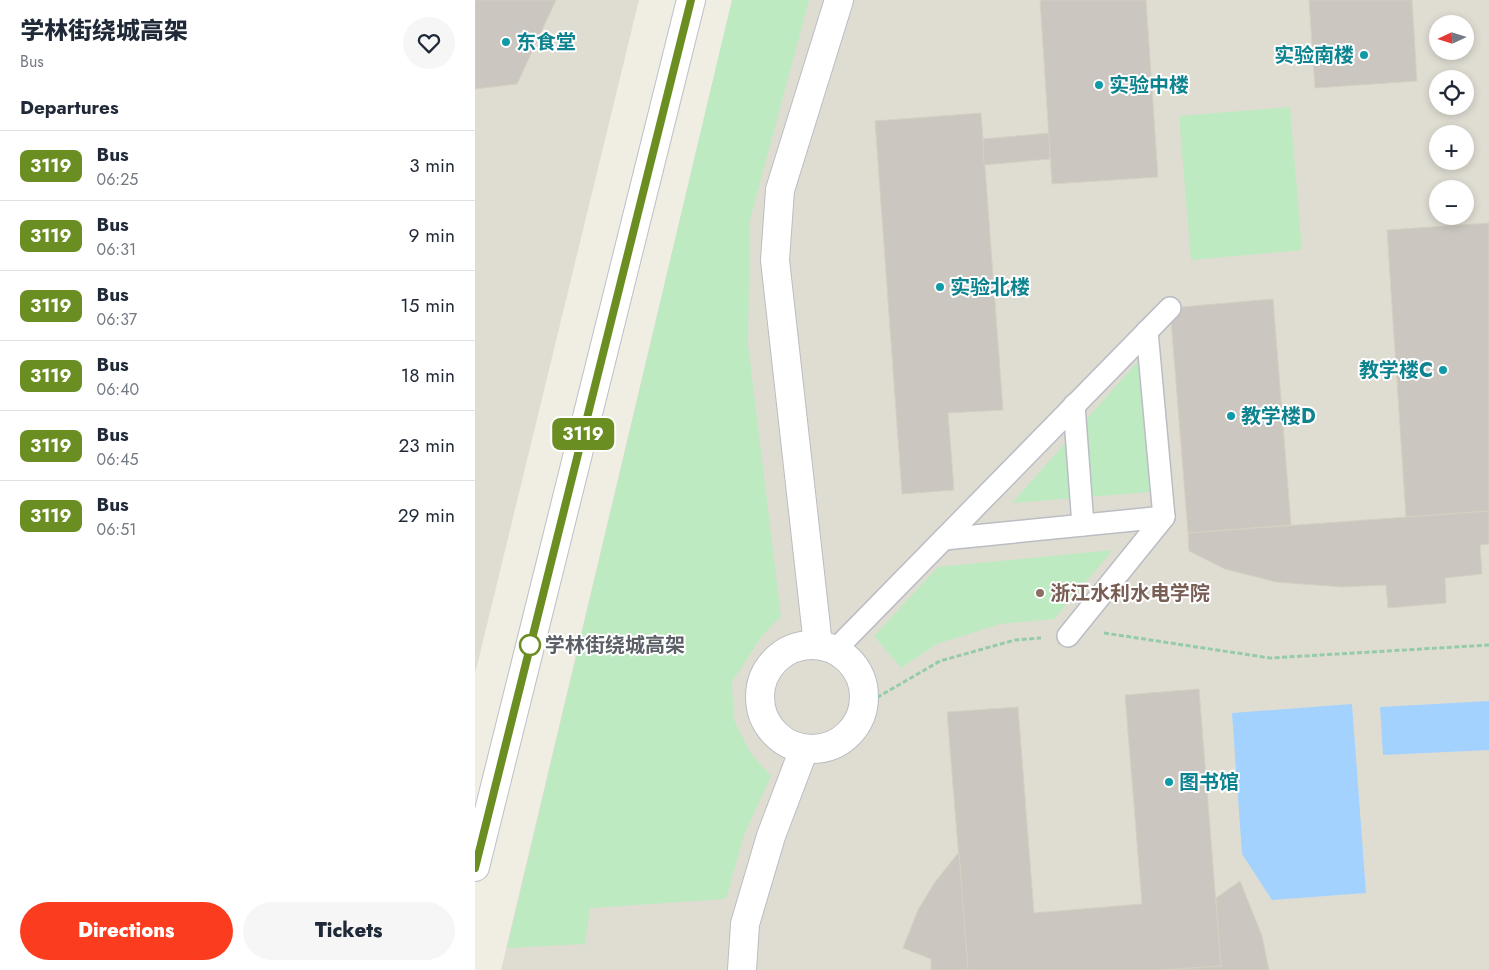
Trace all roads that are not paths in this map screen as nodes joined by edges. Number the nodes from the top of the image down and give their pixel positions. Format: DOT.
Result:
graph roads {
  1 [pos="691,0"];
  2 [pos="839,0"];
  3 [pos="1170,308"];
  4 [pos="1147,332"];
  5 [pos="1074,405"];
  6 [pos="1165,517"];
  7 [pos="1083,525"];
  8 [pos="944,538"];
  9 [pos="1068,636"];
  10 [pos="826,647"];
  11 [pos="804,749"];
  12 [pos="475,867"];
  13 [pos="742,970"];
  1 -- 12 [label="street"];
  2 -- 10 [label="street"];
  3 -- 4 [label="street"];
  4 -- 5 [label="street"];
  4 -- 6 [label="street"];
  5 -- 7 [label="street"];
  5 -- 8 [label="street"];
  6 -- 7 [label="street"];
  6 -- 9 [label="street"];
  7 -- 8 [label="street"];
  8 -- 10 [label="street"];
  10 -- 11 [label="street"];
  10 -- 11 [label="street"];
  11 -- 13 [label="street"];
}
